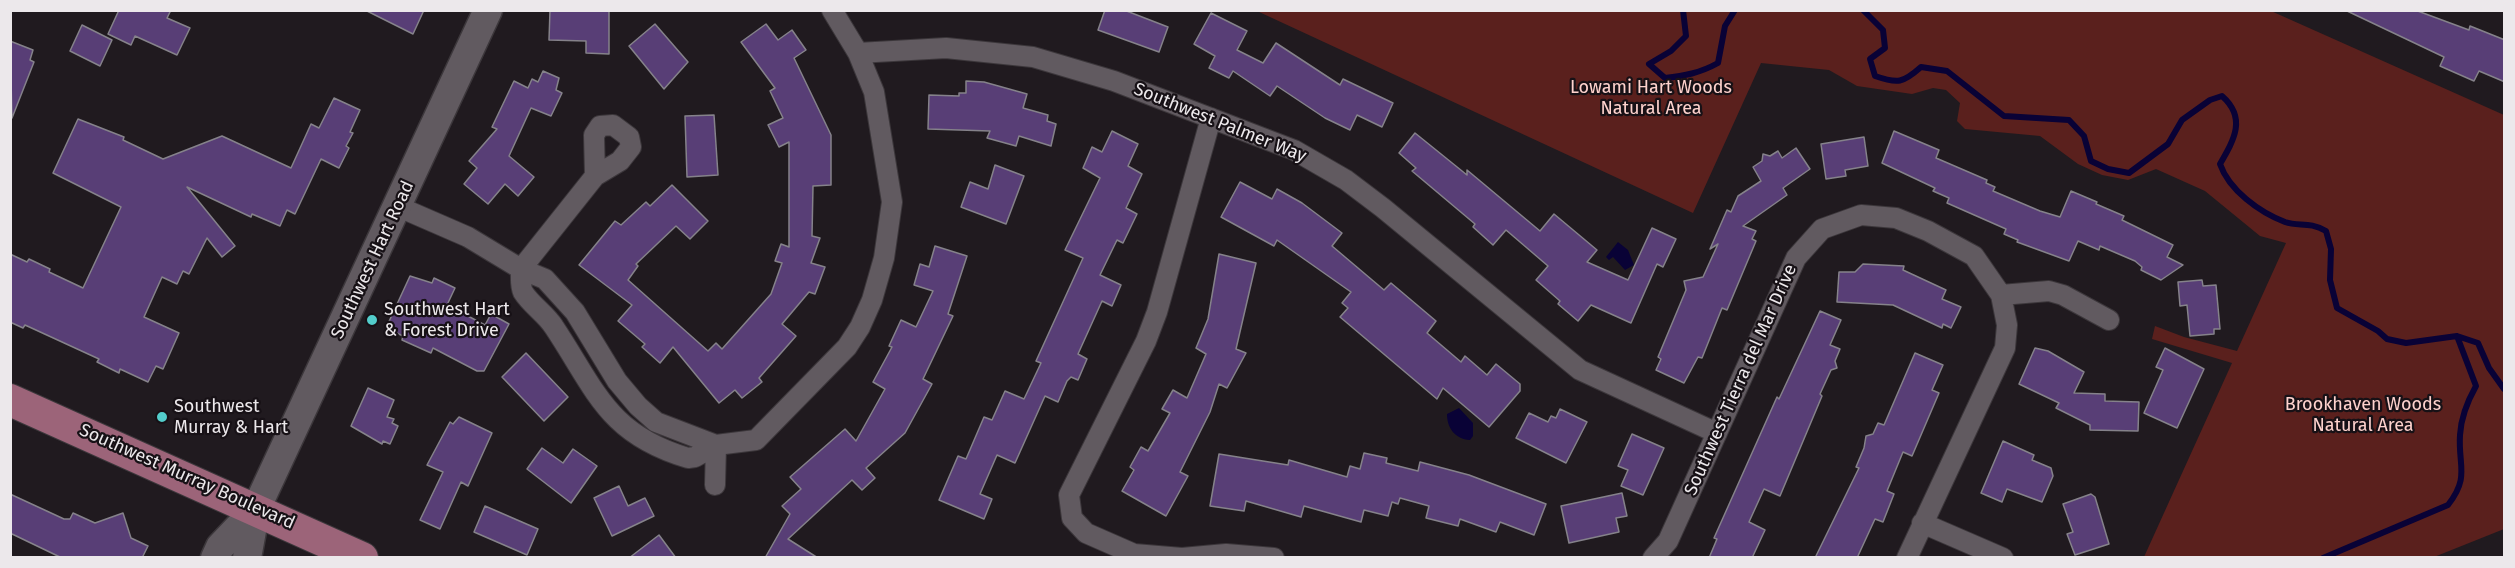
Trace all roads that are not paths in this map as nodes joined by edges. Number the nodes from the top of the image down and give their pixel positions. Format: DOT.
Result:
graph roads {
  1 [pos="488,10"];
  2 [pos="832,10"];
  3 [pos="858,53"];
  4 [pos="1211,118"];
  5 [pos="595,176"];
  6 [pos="399,207"];
  7 [pos="520,269"];
  8 [pos="2001,295"];
  9 [pos="2109,320"];
  10 [pos="10,400"];
  11 [pos="1717,434"];
  12 [pos="716,446"];
  13 [pos="715,485"];
  14 [pos="256,509"];
  15 [pos="1922,523"];
  16 [pos="215,558"];
  17 [pos="248,558"];
  18 [pos="362,558"];
  19 [pos="1182,558"];
  20 [pos="1274,558"];
  21 [pos="1653,558"];
  22 [pos="1907,558"];
  23 [pos="2003,558"];
  1 -- 6 [label="main road, Southwest Hart Road"];
  2 -- 3 [label="street"];
  3 -- 4 [label="street, Southwest Palmer Way"];
  3 -- 12 [label="street"];
  4 -- 11 [label="street, Southwest Palmer Way"];
  4 -- 19 [label="street"];
  5 -- 7 [label="street"];
  6 -- 7 [label="street"];
  6 -- 14 [label="main road, Southwest Hart Road"];
  7 -- 12 [label="street"];
  7 -- 12 [label="street"];
  8 -- 9 [label="street"];
  8 -- 11 [label="street, Southwest Tierra del Mar Drive"];
  8 -- 15 [label="street, Southwest Tierra del Mar Drive"];
  10 -- 14 [label="main road, Southwest Murray Boulevard"];
  11 -- 21 [label="street, Southwest Tierra del Mar Drive"];
  12 -- 13 [label="street"];
  14 -- 16 [label="main road, Southwest Hart Road"];
  14 -- 17 [label="main road, Southwest Hart Road"];
  14 -- 18 [label="main road, Southwest Murray Boulevard"];
  15 -- 22 [label="street, Southwest Tierra del Mar Drive"];
  15 -- 23 [label="street"];
  19 -- 20 [label="street"];
}
